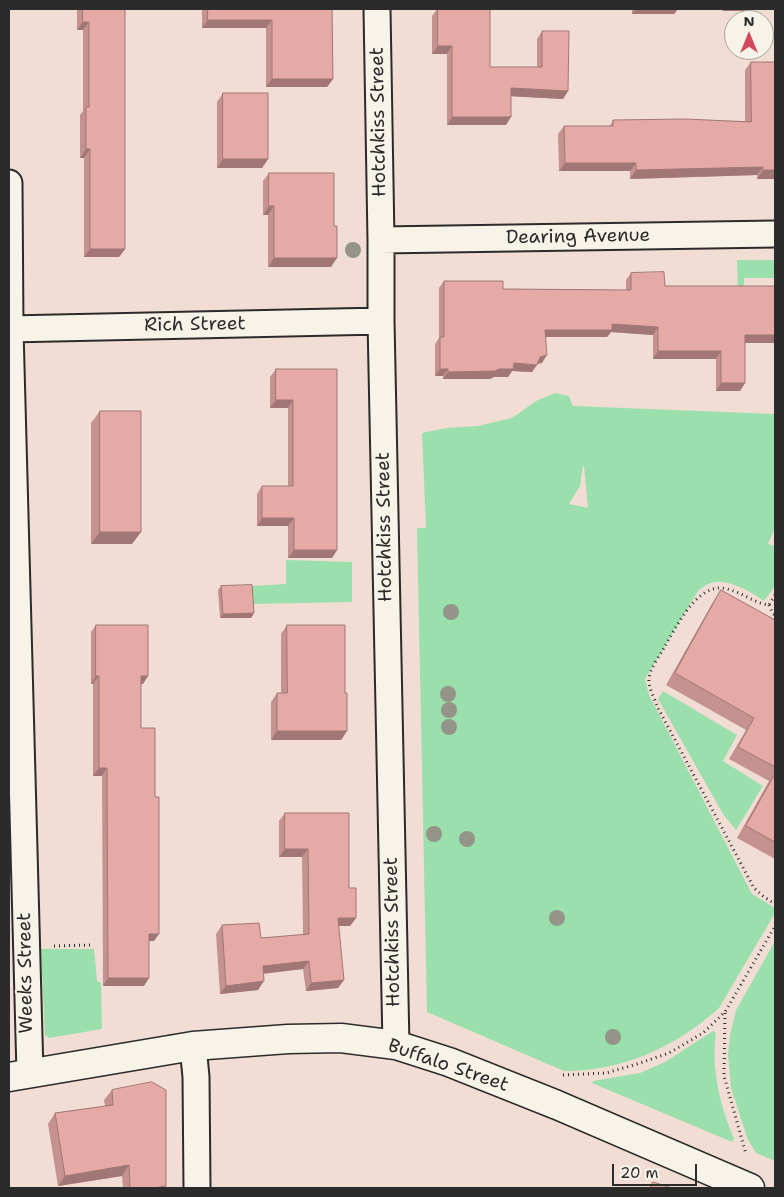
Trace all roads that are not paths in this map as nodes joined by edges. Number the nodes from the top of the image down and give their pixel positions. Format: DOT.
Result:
graph roads {
  1 [pos="377,9"];
  2 [pos="9,184"];
  3 [pos="775,234"];
  4 [pos="381,240"];
  5 [pos="381,321"];
  6 [pos="10,329"];
  7 [pos="396,1045"];
  8 [pos="193,1046"];
  9 [pos="19,1075"];
  10 [pos="197,1188"];
  11 [pos="750,1188"];
  1 -- 4 [label="street, Hotchkiss Street"];
  2 -- 6 [label="street, Weeks Street"];
  3 -- 4 [label="street, Dearing Avenue"];
  4 -- 5 [label="street, Hotchkiss Street"];
  5 -- 6 [label="street, Rich Street"];
  5 -- 7 [label="street, Hotchkiss Street"];
  6 -- 9 [label="street, Weeks Street"];
  7 -- 8 [label="street, Buffalo Street"];
  7 -- 11 [label="street, Buffalo Street"];
  8 -- 9 [label="street, Buffalo Street"];
  8 -- 10 [label="street"];
}
